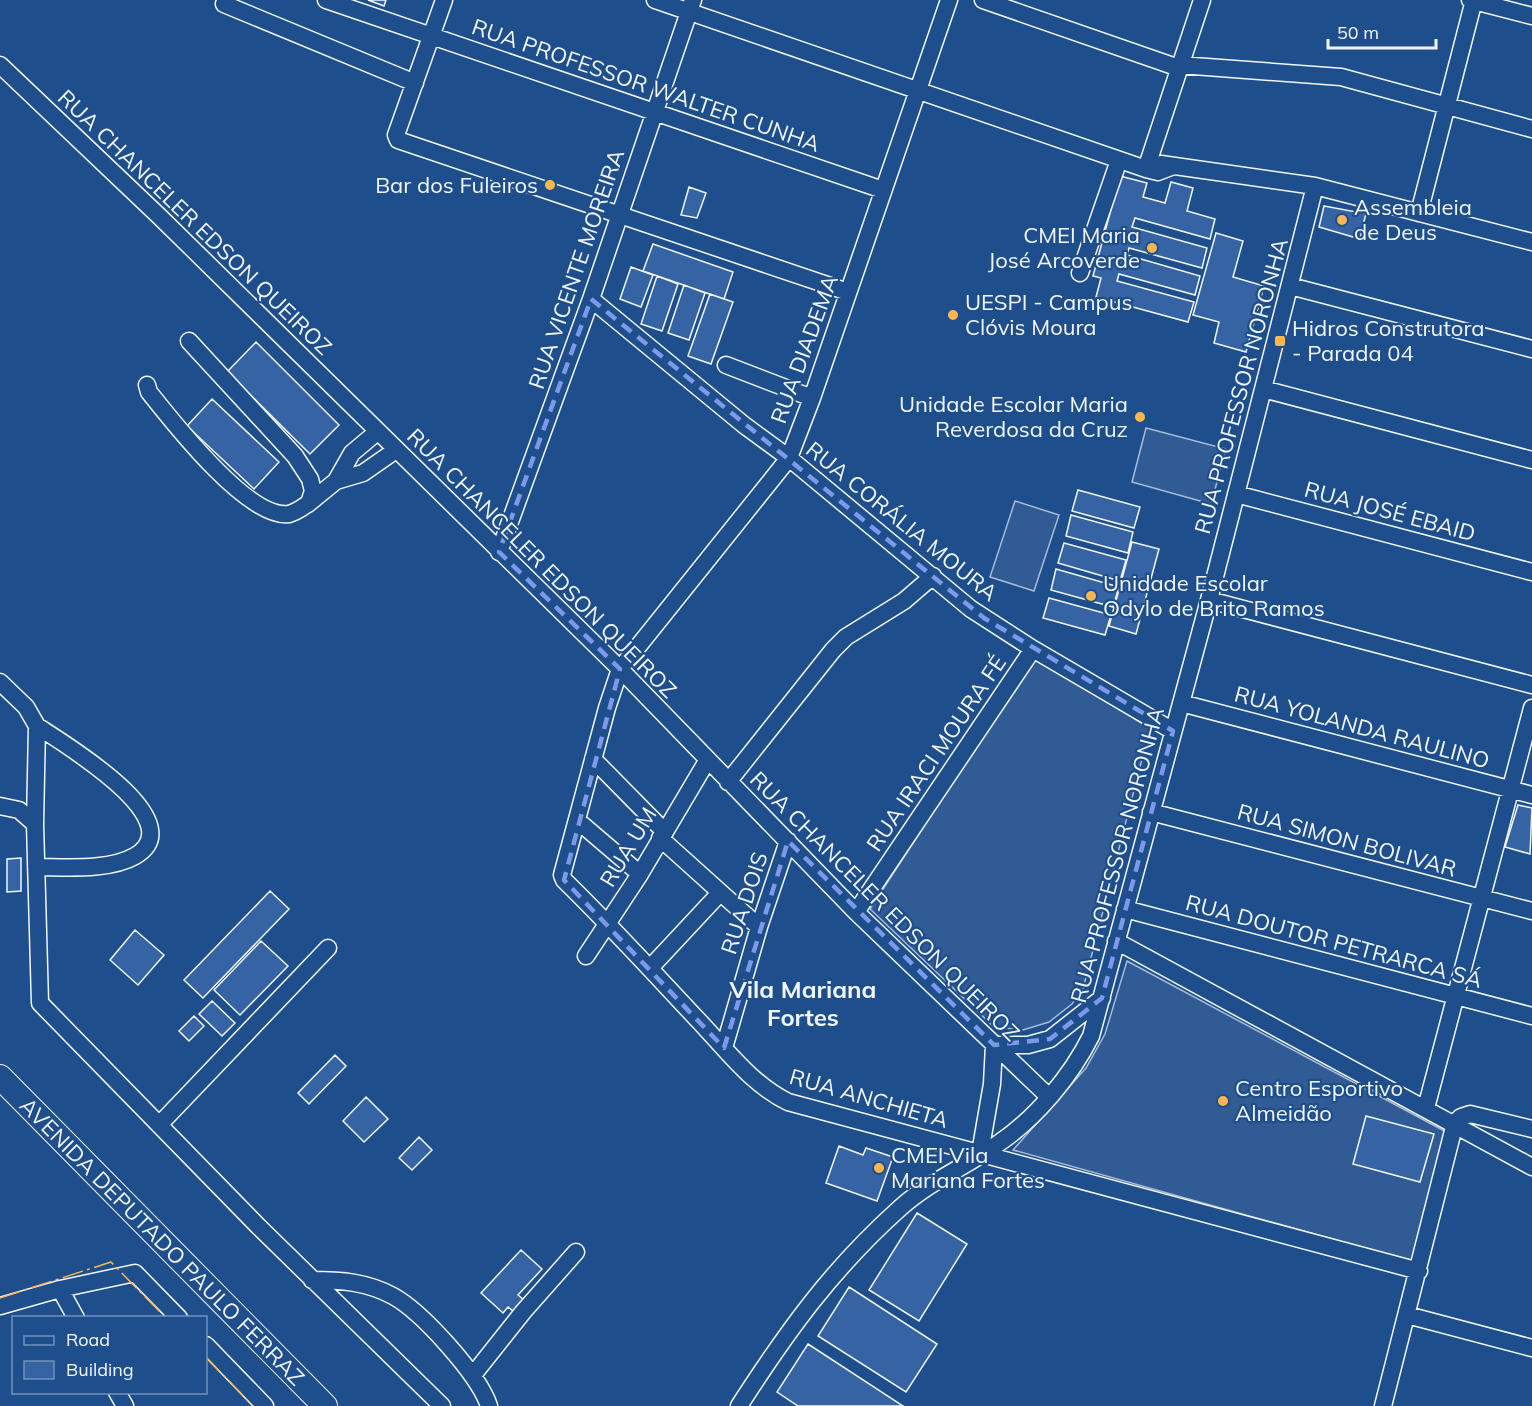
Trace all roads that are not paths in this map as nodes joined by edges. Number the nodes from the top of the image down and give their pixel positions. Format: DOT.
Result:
graph roads {
  1 [pos="326,0"];
  2 [pos="444,0"];
  3 [pos="655,0"];
  4 [pos="949,0"];
  5 [pos="983,0"];
  6 [pos="1202,0"];
  7 [pos="1473,0"];
  8 [pos="224,4"];
  9 [pos="691,6"];
  10 [pos="1532,16"];
  11 [pos="432,36"];
  12 [pos="0,65"];
  13 [pos="1180,67"];
  14 [pos="415,83"];
  15 [pos="918,91"];
  16 [pos="1447,107"];
  17 [pos="655,112"];
  18 [pos="1532,129"];
  19 [pos="1119,160"];
  20 [pos="1147,164"];
  21 [pos="1283,181"];
  22 [pos="1315,186"];
  23 [pos="883,190"];
  24 [pos="1419,213"];
  25 [pos="620,215"];
  26 [pos="1308,219"];
  27 [pos="1532,242"];
  28 [pos="1080,273"];
  29 [pos="1290,286"];
  30 [pos="848,292"];
  31 [pos="591,299"];
  32 [pos="189,341"];
  33 [pos="1532,350"];
  34 [pos="726,365"];
  35 [pos="147,385"];
  36 [pos="1263,389"];
  37 [pos="812,398"];
  38 [pos="377,432"];
  39 [pos="396,450"];
  40 [pos="789,458"];
  41 [pos="1532,460"];
  42 [pos="336,481"];
  43 [pos="1236,494"];
  44 [pos="309,503"];
  45 [pos="499,552"];
  46 [pos="1532,572"];
  47 [pos="933,576"];
  48 [pos="1209,600"];
  49 [pos="1033,649"];
  50 [pos="620,669"];
  51 [pos="0,682"];
  52 [pos="1532,685"];
  53 [pos="1180,703"];
  54 [pos="1532,708"];
  55 [pos="36,726"];
  56 [pos="1173,731"];
  57 [pos="593,759"];
  58 [pos="707,761"];
  59 [pos="728,782"];
  60 [pos="1510,789"];
  61 [pos="1532,795"];
  62 [pos="0,806"];
  63 [pos="1151,812"];
  64 [pos="578,821"];
  65 [pos="35,824"];
  66 [pos="662,834"];
  67 [pos="788,841"];
  68 [pos="36,867"];
  69 [pos="640,874"];
  70 [pos="719,894"];
  71 [pos="1481,897"];
  72 [pos="1125,909"];
  73 [pos="1532,911"];
  74 [pos="856,912"];
  75 [pos="608,923"];
  76 [pos="759,927"];
  77 [pos="1116,941"];
  78 [pos="328,948"];
  79 [pos="586,956"];
  80 [pos="650,968"];
  81 [pos="1456,996"];
  82 [pos="1102,998"];
  83 [pos="1532,1016"];
  84 [pos="994,1045"];
  85 [pos="724,1048"];
  86 [pos="0,1077"];
  87 [pos="1048,1096"];
  88 [pos="1426,1107"];
  89 [pos="1455,1123"];
  90 [pos="159,1125"];
  91 [pos="1532,1129"];
  92 [pos="980,1153"];
  93 [pos="1532,1167"];
  94 [pos="576,1252"];
  95 [pos="1419,1271"];
  96 [pos="312,1280"];
  97 [pos="60,1289"];
  98 [pos="0,1306"];
  99 [pos="1407,1315"];
  100 [pos="75,1316"];
  101 [pos="178,1316"];
  102 [pos="207,1346"];
  103 [pos="1532,1348"];
  104 [pos="473,1374"];
  105 [pos="265,1406"];
  106 [pos="325,1406"];
  107 [pos="442,1406"];
  108 [pos="489,1406"];
  109 [pos="740,1406"];
  110 [pos="1383,1406"];
  1 -- 11 [label="street, RUA PROFESSOR WALTER CUNHA"];
  2 -- 11 [label="street"];
  3 -- 9 [label="street"];
  4 -- 15 [label="street, RUA DIADEMA"];
  5 -- 13 [label="street"];
  6 -- 13 [label="street"];
  7 -- 10 [label="street"];
  7 -- 16 [label="street"];
  8 -- 14 [label="street"];
  9 -- 15 [label="street"];
  9 -- 17 [label="street, RUA VICENTE MOREIRA"];
  11 -- 14 [label="street"];
  11 -- 17 [label="street, RUA PROFESSOR WALTER CUNHA"];
  12 -- 38 [label="street, RUA CHANCELER EDSON QUEIROZ"];
  13 -- 16 [label="street"];
  13 -- 20 [label="street"];
  14 -- 25 [label="street"];
  15 -- 19 [label="street"];
  15 -- 23 [label="street, RUA DIADEMA"];
  16 -- 18 [label="street"];
  16 -- 24 [label="street"];
  17 -- 23 [label="street, RUA PROFESSOR WALTER CUNHA"];
  17 -- 25 [label="street, RUA VICENTE MOREIRA"];
  19 -- 20 [label="street"];
  19 -- 28 [label="street"];
  20 -- 21 [label="street"];
  21 -- 22 [label="street"];
  21 -- 26 [label="street"];
  22 -- 24 [label="street"];
  22 -- 26 [label="street, RUA PROFESSOR NORONHA"];
  23 -- 30 [label="street, RUA DIADEMA"];
  24 -- 27 [label="street"];
  25 -- 30 [label="street"];
  25 -- 31 [label="street, RUA VICENTE MOREIRA"];
  26 -- 29 [label="street, RUA PROFESSOR NORONHA"];
  29 -- 33 [label="street"];
  29 -- 36 [label="street, RUA PROFESSOR NORONHA"];
  30 -- 37 [label="street, RUA DIADEMA"];
  31 -- 40 [label="street, RUA CORÁLIA MOURA"];
  31 -- 45 [label="street, RUA VICENTE MOREIRA"];
  32 -- 44 [label="street"];
  34 -- 37 [label="street"];
  35 -- 44 [label="street"];
  36 -- 41 [label="street"];
  36 -- 43 [label="street, RUA PROFESSOR NORONHA"];
  37 -- 40 [label="street, RUA DIADEMA"];
  38 -- 39 [label="street, RUA CHANCELER EDSON QUEIROZ"];
  38 -- 42 [label="street"];
  39 -- 42 [label="street"];
  39 -- 45 [label="street, RUA CHANCELER EDSON QUEIROZ"];
  40 -- 47 [label="street, RUA CORÁLIA MOURA"];
  40 -- 50 [label="street, RUA DIADEMA"];
  42 -- 44 [label="street"];
  43 -- 46 [label="street, RUA JOSÉ EBAID"];
  43 -- 48 [label="street, RUA PROFESSOR NORONHA"];
  45 -- 50 [label="street, RUA CHANCELER EDSON QUEIROZ"];
  47 -- 49 [label="street, RUA CORÁLIA MOURA"];
  47 -- 59 [label="street"];
  48 -- 52 [label="street"];
  48 -- 53 [label="street, RUA PROFESSOR NORONHA"];
  49 -- 56 [label="street, RUA CORÁLIA MOURA"];
  49 -- 74 [label="street, RUA IRACI MOURA FÉ"];
  50 -- 57 [label="street, RUA ANCHIETA"];
  50 -- 58 [label="street, RUA CHANCELER EDSON QUEIROZ"];
  51 -- 55 [label="street"];
  53 -- 56 [label="street, RUA PROFESSOR NORONHA"];
  53 -- 60 [label="street, RUA YOLANDA RAULINO"];
  54 -- 60 [label="street"];
  55 -- 65 [label="street"];
  55 -- 68 [label="street"];
  56 -- 63 [label="street, RUA PROFESSOR NORONHA"];
  57 -- 64 [label="street, RUA ANCHIETA"];
  57 -- 66 [label="street"];
  58 -- 59 [label="street, RUA CHANCELER EDSON QUEIROZ"];
  58 -- 66 [label="street, RUA UM"];
  59 -- 67 [label="street, RUA CHANCELER EDSON QUEIROZ"];
  60 -- 61 [label="street, RUA YOLANDA RAULINO"];
  60 -- 71 [label="street"];
  62 -- 65 [label="street"];
  63 -- 71 [label="street, RUA SIMON BOLIVAR"];
  63 -- 72 [label="street, RUA PROFESSOR NORONHA"];
  64 -- 69 [label="street"];
  64 -- 75 [label="street, RUA ANCHIETA"];
  65 -- 68 [label="street"];
  66 -- 69 [label="street, RUA UM"];
  66 -- 70 [label="street"];
  67 -- 74 [label="street, RUA CHANCELER EDSON QUEIROZ"];
  67 -- 76 [label="street, RUA DOIS"];
  68 -- 90 [label="street"];
  69 -- 75 [label="street, RUA UM"];
  70 -- 76 [label="street"];
  70 -- 80 [label="street"];
  71 -- 73 [label="street, RUA SIMON BOLIVAR"];
  71 -- 81 [label="street"];
  72 -- 77 [label="street, RUA PROFESSOR NORONHA"];
  72 -- 81 [label="street, RUA DOUTOR PETRARCA SÁ"];
  74 -- 84 [label="street, RUA CHANCELER EDSON QUEIROZ"];
  75 -- 79 [label="street, RUA UM"];
  75 -- 80 [label="street, RUA ANCHIETA"];
  76 -- 85 [label="street, RUA DOIS"];
  77 -- 82 [label="street, RUA PROFESSOR NORONHA"];
  77 -- 88 [label="street"];
  78 -- 90 [label="street"];
  80 -- 85 [label="street, RUA ANCHIETA"];
  81 -- 83 [label="street, RUA DOUTOR PETRARCA SÁ"];
  81 -- 88 [label="street"];
  82 -- 84 [label="street"];
  82 -- 87 [label="street, RUA PROFESSOR NORONHA"];
  84 -- 87 [label="street, RUA CHANCELER EDSON QUEIROZ"];
  84 -- 92 [label="street"];
  85 -- 92 [label="street, RUA ANCHIETA"];
  86 -- 106 [label="highway, AVENIDA DEPUTADO PAULO FERRAZ"];
  87 -- 92 [label="street, RUA PROFESSOR NORONHA"];
  88 -- 89 [label="street"];
  89 -- 91 [label="street"];
  89 -- 93 [label="street"];
  89 -- 95 [label="street"];
  90 -- 96 [label="street"];
  92 -- 95 [label="street, RUA ANCHIETA"];
  92 -- 109 [label="street, RUA PROFESSOR NORONHA"];
  94 -- 104 [label="street"];
  95 -- 99 [label="street"];
  96 -- 104 [label="street"];
  96 -- 107 [label="street"];
  97 -- 98 [label="street"];
  97 -- 100 [label="street"];
  97 -- 101 [label="street"];
  99 -- 103 [label="street"];
  99 -- 110 [label="street"];
  102 -- 105 [label="street"];
  104 -- 108 [label="street"];
}
